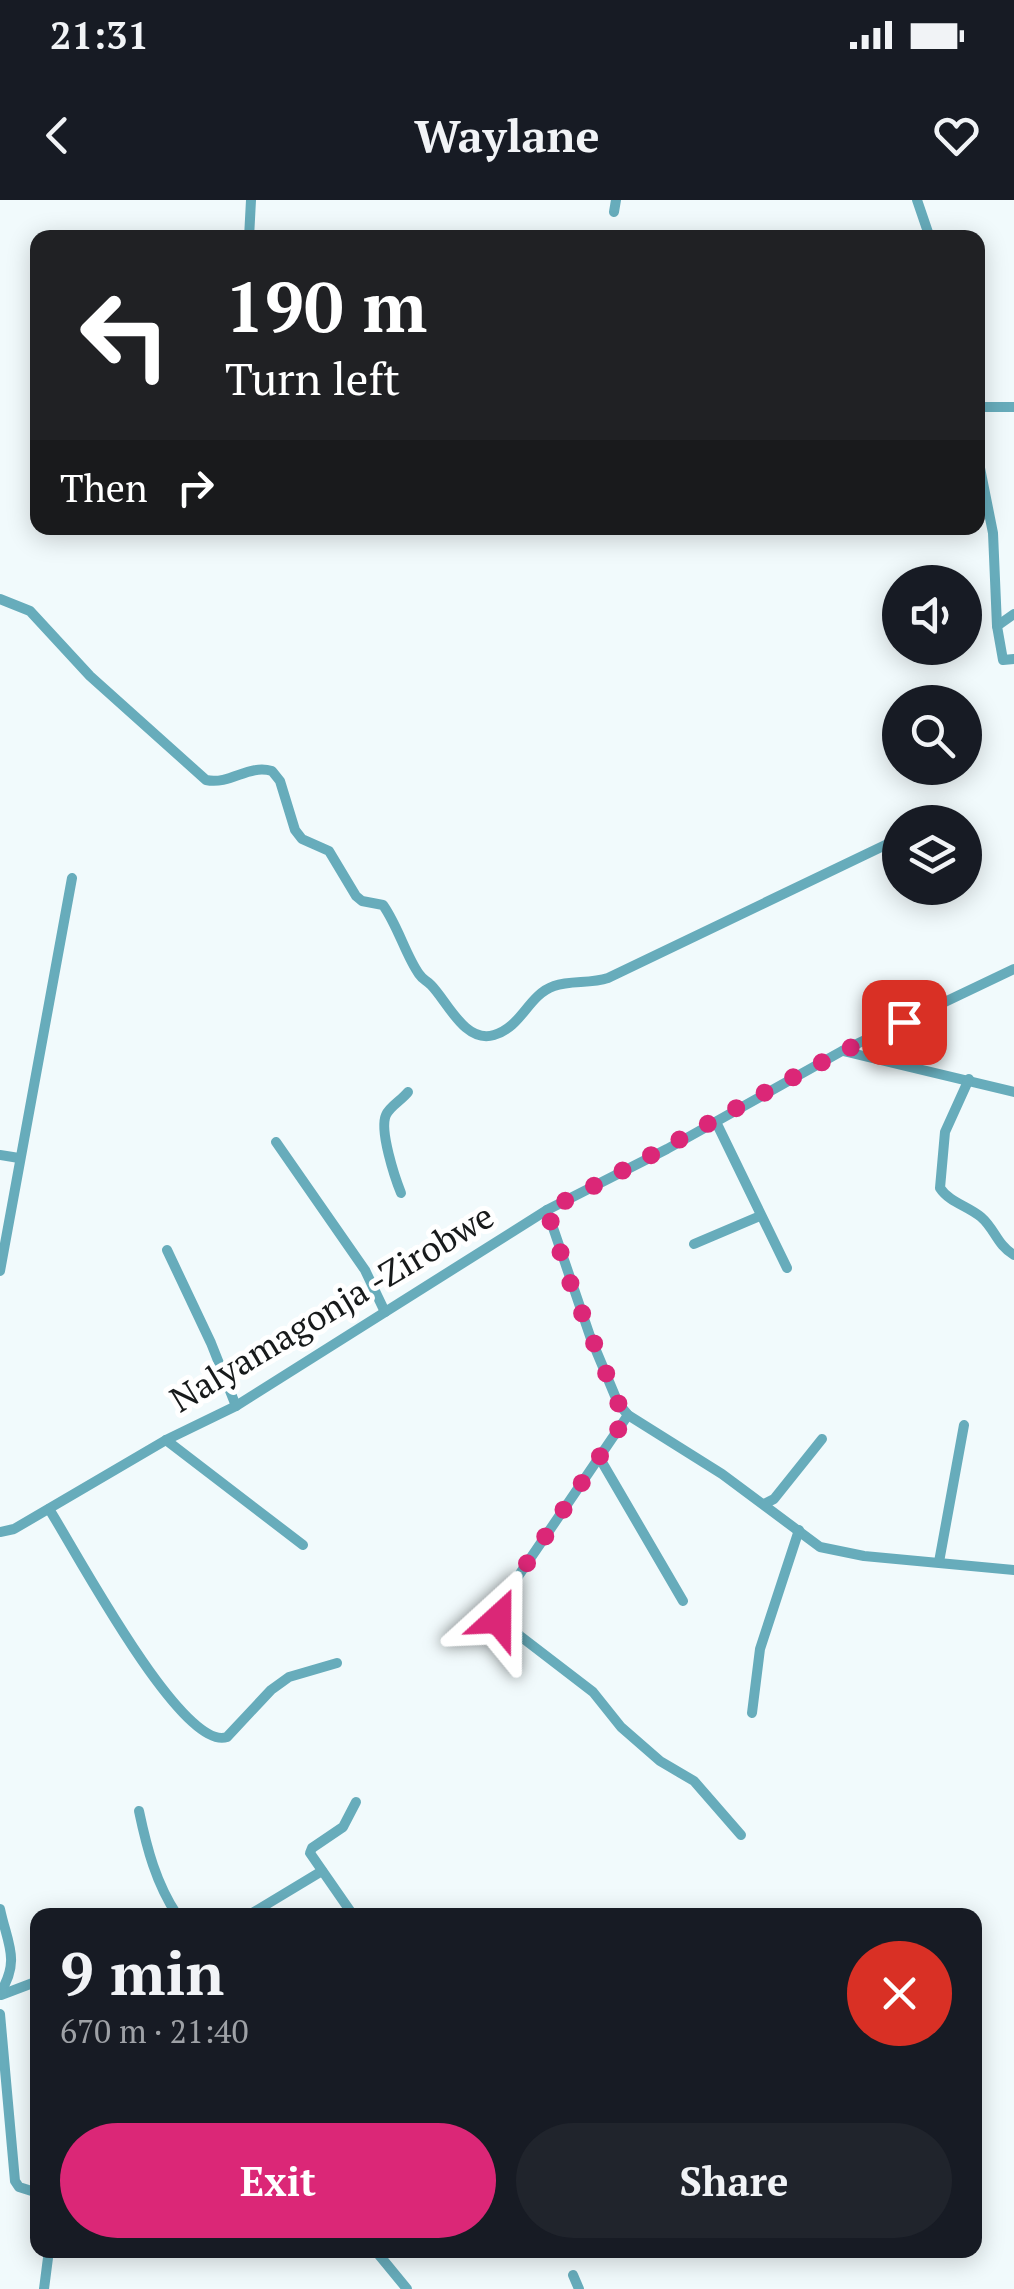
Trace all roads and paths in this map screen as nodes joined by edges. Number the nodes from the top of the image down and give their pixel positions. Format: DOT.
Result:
graph roads {
  1 [pos="251,200"];
  2 [pos="917,200"];
  3 [pos="249,230"];
  4 [pos="927,230"];
  5 [pos="1014,407"];
  6 [pos="985,408"];
  7 [pos="985,493"];
  8 [pos="0,598"];
  9 [pos="1014,614"];
  10 [pos="997,626"];
  11 [pos="1014,659"];
  12 [pos="882,847"];
  13 [pos="72,878"];
  14 [pos="1014,969"];
  15 [pos="842,1051"];
  16 [pos="969,1079"];
  17 [pos="408,1092"];
  18 [pos="1014,1092"];
  19 [pos="716,1122"];
  20 [pos="276,1142"];
  21 [pos="0,1155"];
  22 [pos="19,1158"];
  23 [pos="402,1193"];
  24 [pos="547,1210"];
  25 [pos="760,1216"];
  26 [pos="694,1244"];
  27 [pos="167,1250"];
  28 [pos="1014,1255"];
  29 [pos="787,1268"];
  30 [pos="0,1271"];
  31 [pos="385,1312"];
  32 [pos="236,1406"];
  33 [pos="628,1415"];
  34 [pos="964,1424"];
  35 [pos="822,1439"];
  36 [pos="166,1440"];
  37 [pos="599,1457"];
  38 [pos="764,1504"];
  39 [pos="49,1508"];
  40 [pos="799,1530"];
  41 [pos="0,1532"];
  42 [pos="303,1545"];
  43 [pos="939,1562"];
  44 [pos="1014,1570"];
  45 [pos="683,1601"];
  46 [pos="338,1664"];
  47 [pos="752,1713"];
  48 [pos="356,1802"];
  49 [pos="139,1811"];
  50 [pos="741,1835"];
  51 [pos="322,1871"];
  52 [pos="172,1908"];
  53 [pos="261,1908"];
  54 [pos="347,1908"];
  55 [pos="0,1909"];
  56 [pos="30,1983"];
  57 [pos="0,1994"];
  58 [pos="0,2014"];
  59 [pos="30,2191"];
  60 [pos="48,2258"];
  61 [pos="382,2258"];
  62 [pos="573,2275"];
  63 [pos="44,2289"];
  64 [pos="407,2289"];
  65 [pos="579,2289"];
  1 -- 3 [label="street"];
  2 -- 4 [label="street"];
  5 -- 6 [label="street"];
  7 -- 10 [label="street"];
  8 -- 12 [label="street"];
  9 -- 10 [label="street"];
  10 -- 11 [label="street"];
  13 -- 22 [label="street"];
  14 -- 15 [label="street, Nalyamagonja -Zirobwe"];
  15 -- 16 [label="street"];
  15 -- 19 [label="street, Nalyamagonja -Zirobwe"];
  16 -- 18 [label="street"];
  16 -- 28 [label="street"];
  17 -- 23 [label="street"];
  19 -- 24 [label="street, Nalyamagonja -Zirobwe"];
  19 -- 25 [label="street"];
  20 -- 31 [label="street"];
  21 -- 22 [label="street"];
  22 -- 30 [label="street"];
  24 -- 31 [label="street, Nalyamagonja -Zirobwe"];
  24 -- 33 [label="street"];
  25 -- 26 [label="street"];
  25 -- 29 [label="street"];
  27 -- 32 [label="street"];
  31 -- 32 [label="street, Nalyamagonja -Zirobwe"];
  32 -- 36 [label="street, Nalyamagonja -Zirobwe"];
  33 -- 37 [label="street"];
  33 -- 38 [label="street"];
  34 -- 43 [label="street"];
  35 -- 38 [label="street"];
  36 -- 39 [label="street, Nalyamagonja -Zirobwe"];
  36 -- 42 [label="street"];
  37 -- 45 [label="street"];
  37 -- 50 [label="street"];
  38 -- 40 [label="street"];
  39 -- 41 [label="street, Nalyamagonja -Zirobwe"];
  39 -- 46 [label="street"];
  40 -- 43 [label="street"];
  40 -- 47 [label="street"];
  43 -- 44 [label="street"];
  48 -- 51 [label="street"];
  49 -- 52 [label="street"];
  51 -- 53 [label="street"];
  51 -- 54 [label="street"];
  55 -- 57 [label="street"];
  56 -- 57 [label="street"];
  58 -- 59 [label="street"];
  60 -- 63 [label="street"];
  61 -- 64 [label="street"];
  62 -- 65 [label="street"];
}
